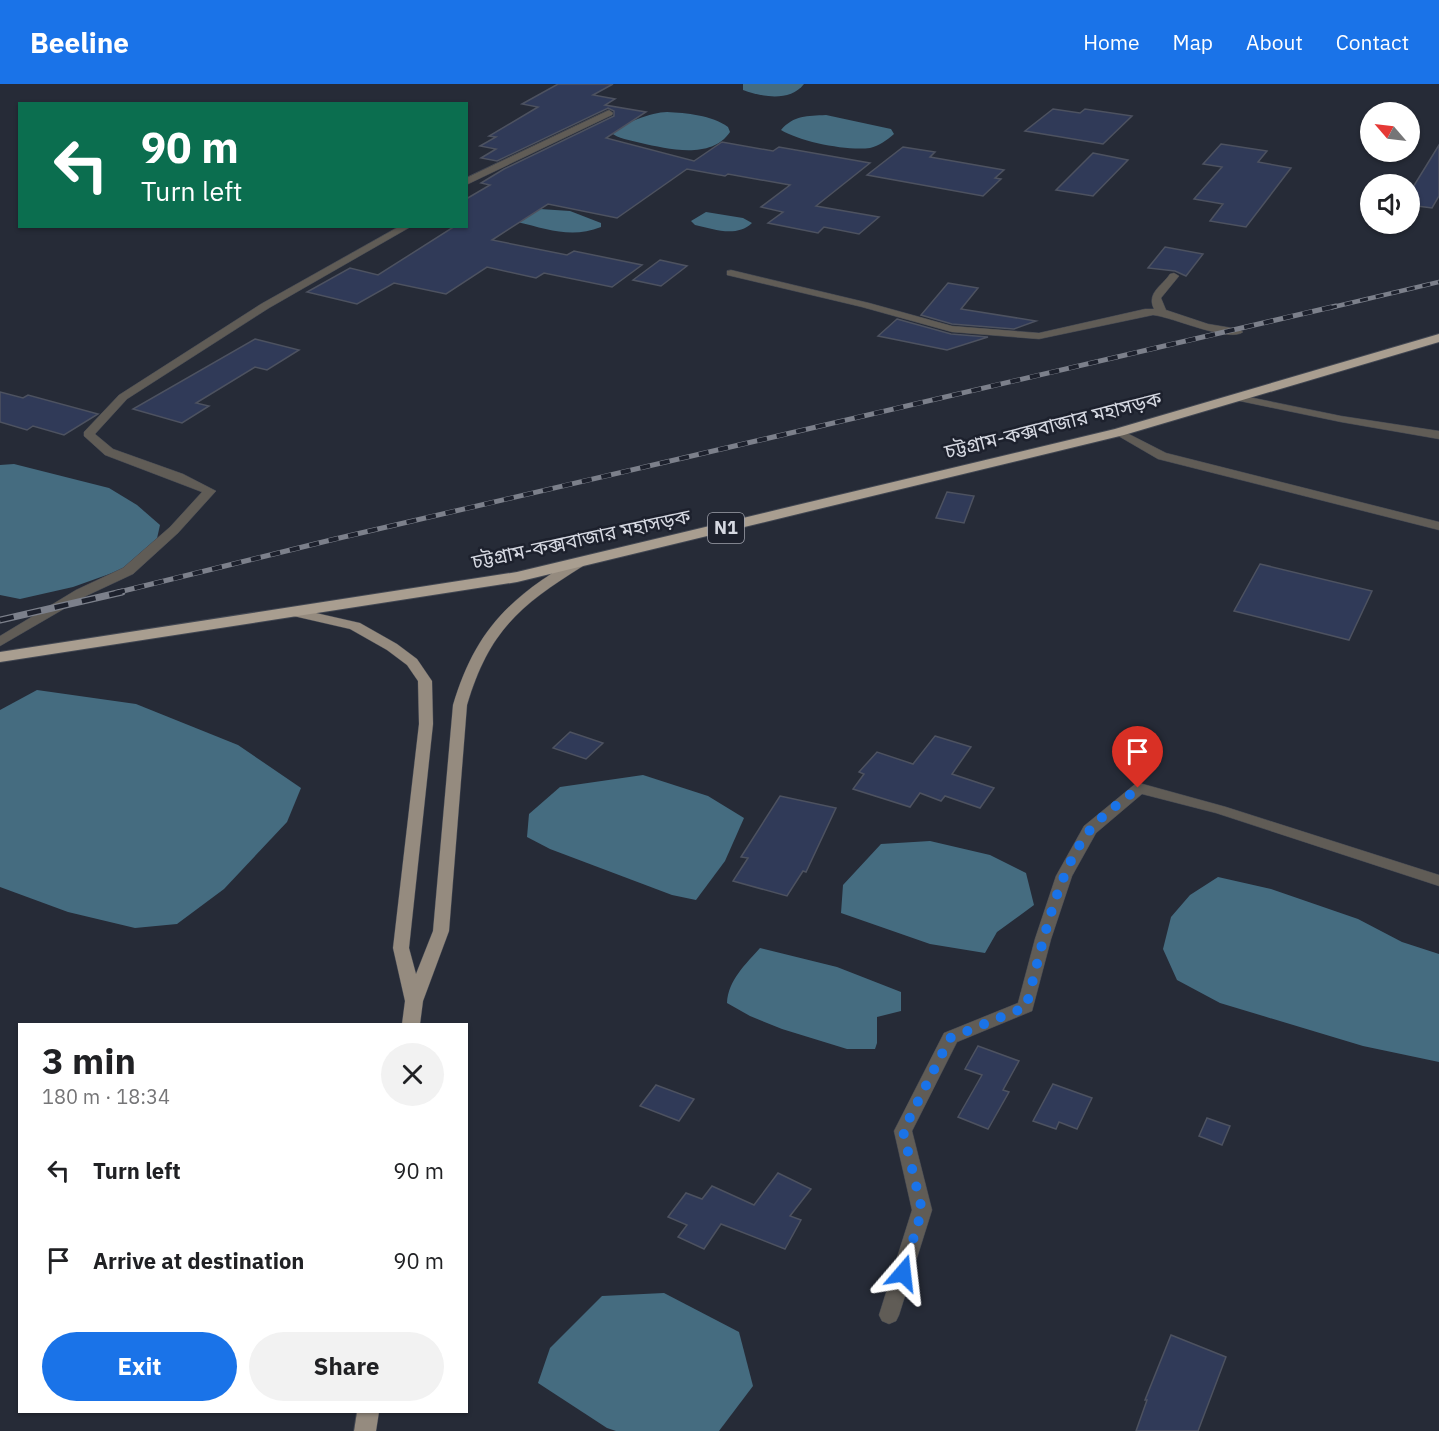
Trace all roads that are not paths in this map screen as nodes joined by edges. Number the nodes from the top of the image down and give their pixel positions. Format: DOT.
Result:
graph roads {
  1 [pos="609,113"];
  2 [pos="468,181"];
  3 [pos="404,228"];
  4 [pos="731,273"];
  5 [pos="1174,276"];
  6 [pos="1161,311"];
  7 [pos="1238,332"];
  8 [pos="1439,338"];
  9 [pos="1239,398"];
  10 [pos="1119,432"];
  11 [pos="1439,435"];
  12 [pos="1439,526"];
  13 [pos="578,563"];
  14 [pos="294,612"];
  15 [pos="0,642"];
  16 [pos="0,657"];
  17 [pos="1439,881"];
  18 [pos="414,1001"];
  19 [pos="411,1023"];
  20 [pos="889,1315"];
  21 [pos="368,1413"];
  22 [pos="365,1431"];
  1 -- 2 [label="street"];
  3 -- 15 [label="street"];
  4 -- 6 [label="street"];
  5 -- 6 [label="street"];
  6 -- 7 [label="street"];
  8 -- 9 [label="highway, চট্টগ্রাম-কক্সবাজার মহাসড়ক / N1"];
  9 -- 10 [label="highway, চট্টগ্রাম-কক্সবাজার মহাসড়ক / N1"];
  9 -- 11 [label="street"];
  10 -- 12 [label="street"];
  10 -- 13 [label="highway, চট্টগ্রাম-কক্সবাজার মহাসড়ক / N1"];
  13 -- 14 [label="highway, চট্টগ্রাম-কক্সবাজার মহাসড়ক / N1"];
  13 -- 18 [label="main road"];
  14 -- 16 [label="highway, চট্টগ্রাম-কক্সবাজার মহাসড়ক / N1"];
  14 -- 18 [label="main road"];
  17 -- 20 [label="street"];
  18 -- 19 [label="main road"];
  21 -- 22 [label="main road"];
}
